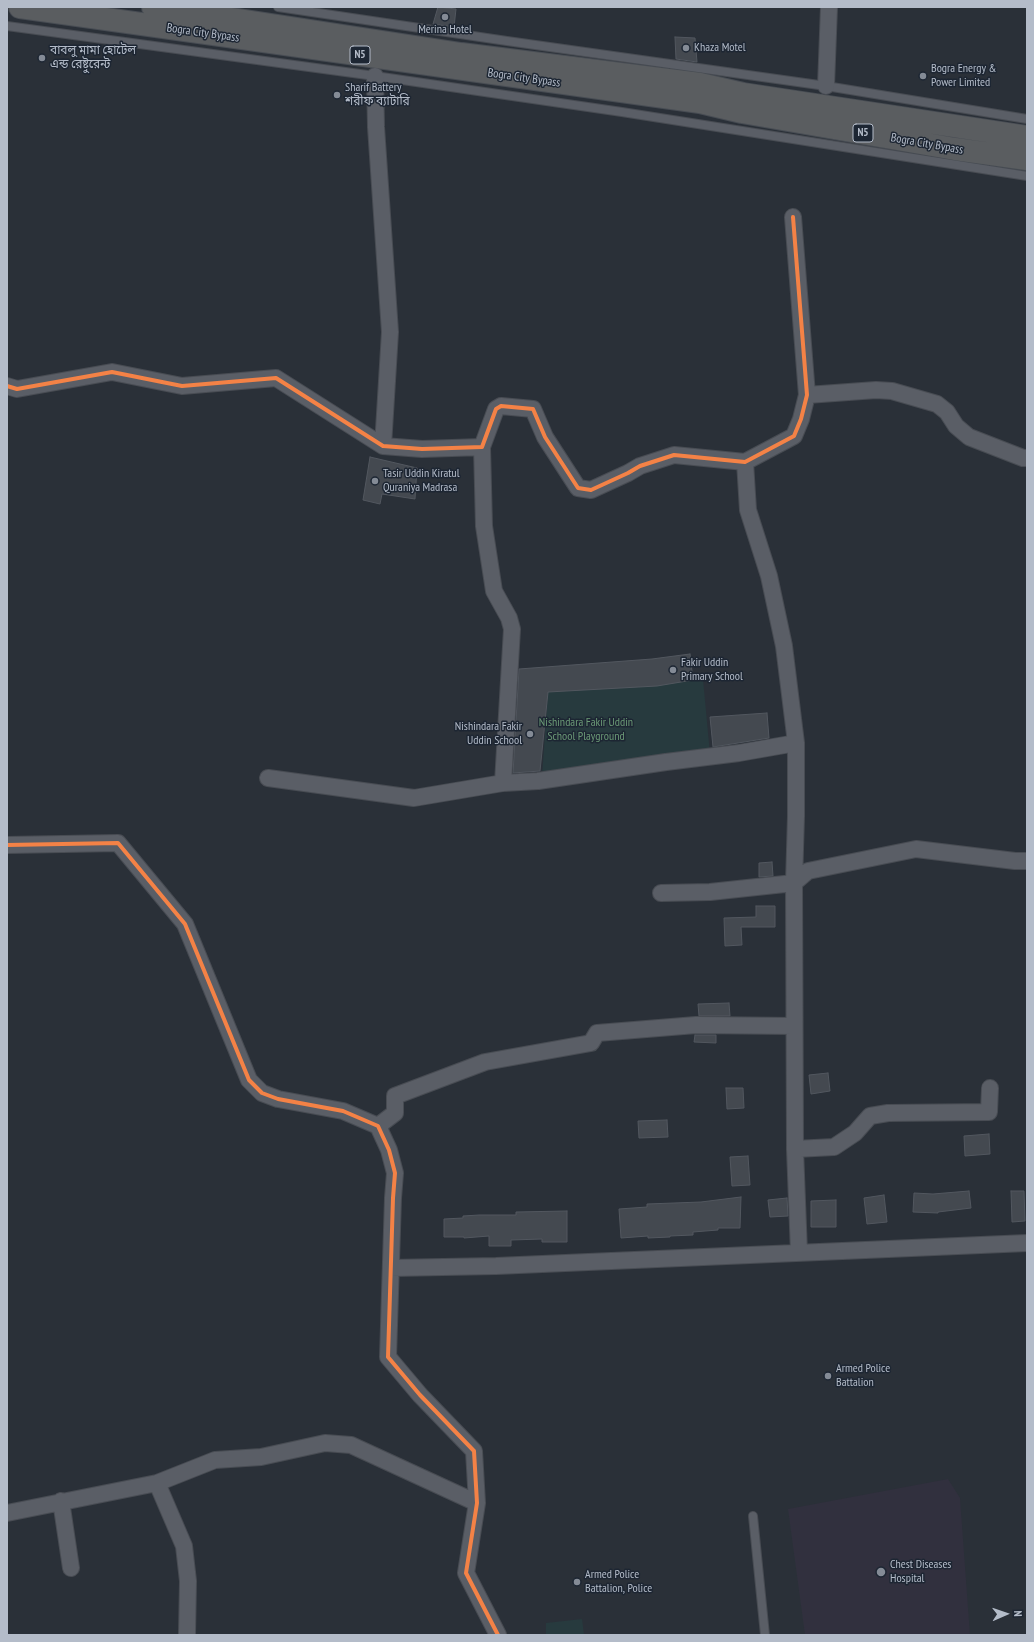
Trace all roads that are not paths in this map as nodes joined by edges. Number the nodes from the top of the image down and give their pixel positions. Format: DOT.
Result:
graph roads {
  1 [pos="20,7"];
  2 [pos="153,7"];
  3 [pos="278,7"];
  4 [pos="829,7"];
  5 [pos="7,26"];
  6 [pos="375,76"];
  7 [pos="826,86"];
  8 [pos="700,93"];
  9 [pos="952,116"];
  10 [pos="1027,119"];
  11 [pos="1027,137"];
  12 [pos="953,157"];
  13 [pos="1027,159"];
  14 [pos="1027,176"];
  15 [pos="793,217"];
  16 [pos="7,386"];
  17 [pos="807,395"];
  18 [pos="383,446"];
  19 [pos="482,447"];
  20 [pos="1027,458"];
  21 [pos="745,462"];
  22 [pos="796,743"];
  23 [pos="268,778"];
  24 [pos="503,783"];
  25 [pos="7,845"];
  26 [pos="1027,860"];
  27 [pos="794,883"];
  28 [pos="661,893"];
  29 [pos="794,1026"];
  30 [pos="990,1088"];
  31 [pos="378,1126"];
  32 [pos="795,1149"];
  33 [pos="1027,1243"];
  34 [pos="799,1253"];
  35 [pos="391,1268"];
  36 [pos="157,1483"];
  37 [pos="61,1501"];
  38 [pos="477,1503"];
  39 [pos="7,1513"];
  40 [pos="753,1516"];
  41 [pos="71,1568"];
  42 [pos="187,1635"];
  43 [pos="498,1635"];
  44 [pos="765,1635"];
  1 -- 8 [label="highway, Bogra City Bypass / N5"];
  2 -- 8 [label="highway, Bogra City Bypass / N5"];
  3 -- 7 [label="lane"];
  4 -- 7 [label="street"];
  5 -- 6 [label="lane"];
  6 -- 12 [label="lane"];
  6 -- 18 [label="street"];
  7 -- 9 [label="lane"];
  8 -- 9 [label="highway, Bogra City Bypass / N5"];
  8 -- 12 [label="highway, Bogra City Bypass / N5"];
  9 -- 10 [label="lane"];
  9 -- 11 [label="highway, Bogra City Bypass / N5"];
  12 -- 13 [label="highway, Bogra City Bypass / N5"];
  12 -- 14 [label="lane"];
  15 -- 17 [label="street"];
  16 -- 18 [label="street"];
  17 -- 20 [label="street"];
  17 -- 21 [label="street"];
  18 -- 19 [label="street"];
  19 -- 21 [label="street"];
  19 -- 24 [label="street"];
  21 -- 22 [label="street"];
  22 -- 24 [label="street"];
  22 -- 27 [label="street"];
  23 -- 24 [label="street"];
  25 -- 31 [label="street"];
  26 -- 27 [label="street"];
  27 -- 28 [label="street"];
  27 -- 29 [label="street"];
  29 -- 31 [label="street"];
  29 -- 32 [label="street"];
  30 -- 32 [label="street"];
  31 -- 35 [label="street"];
  32 -- 34 [label="street"];
  33 -- 34 [label="street"];
  34 -- 35 [label="street"];
  35 -- 38 [label="street"];
  36 -- 37 [label="street"];
  36 -- 38 [label="street"];
  36 -- 42 [label="street"];
  37 -- 39 [label="street"];
  37 -- 41 [label="street"];
  38 -- 43 [label="street"];
  40 -- 44 [label="lane"];
}
